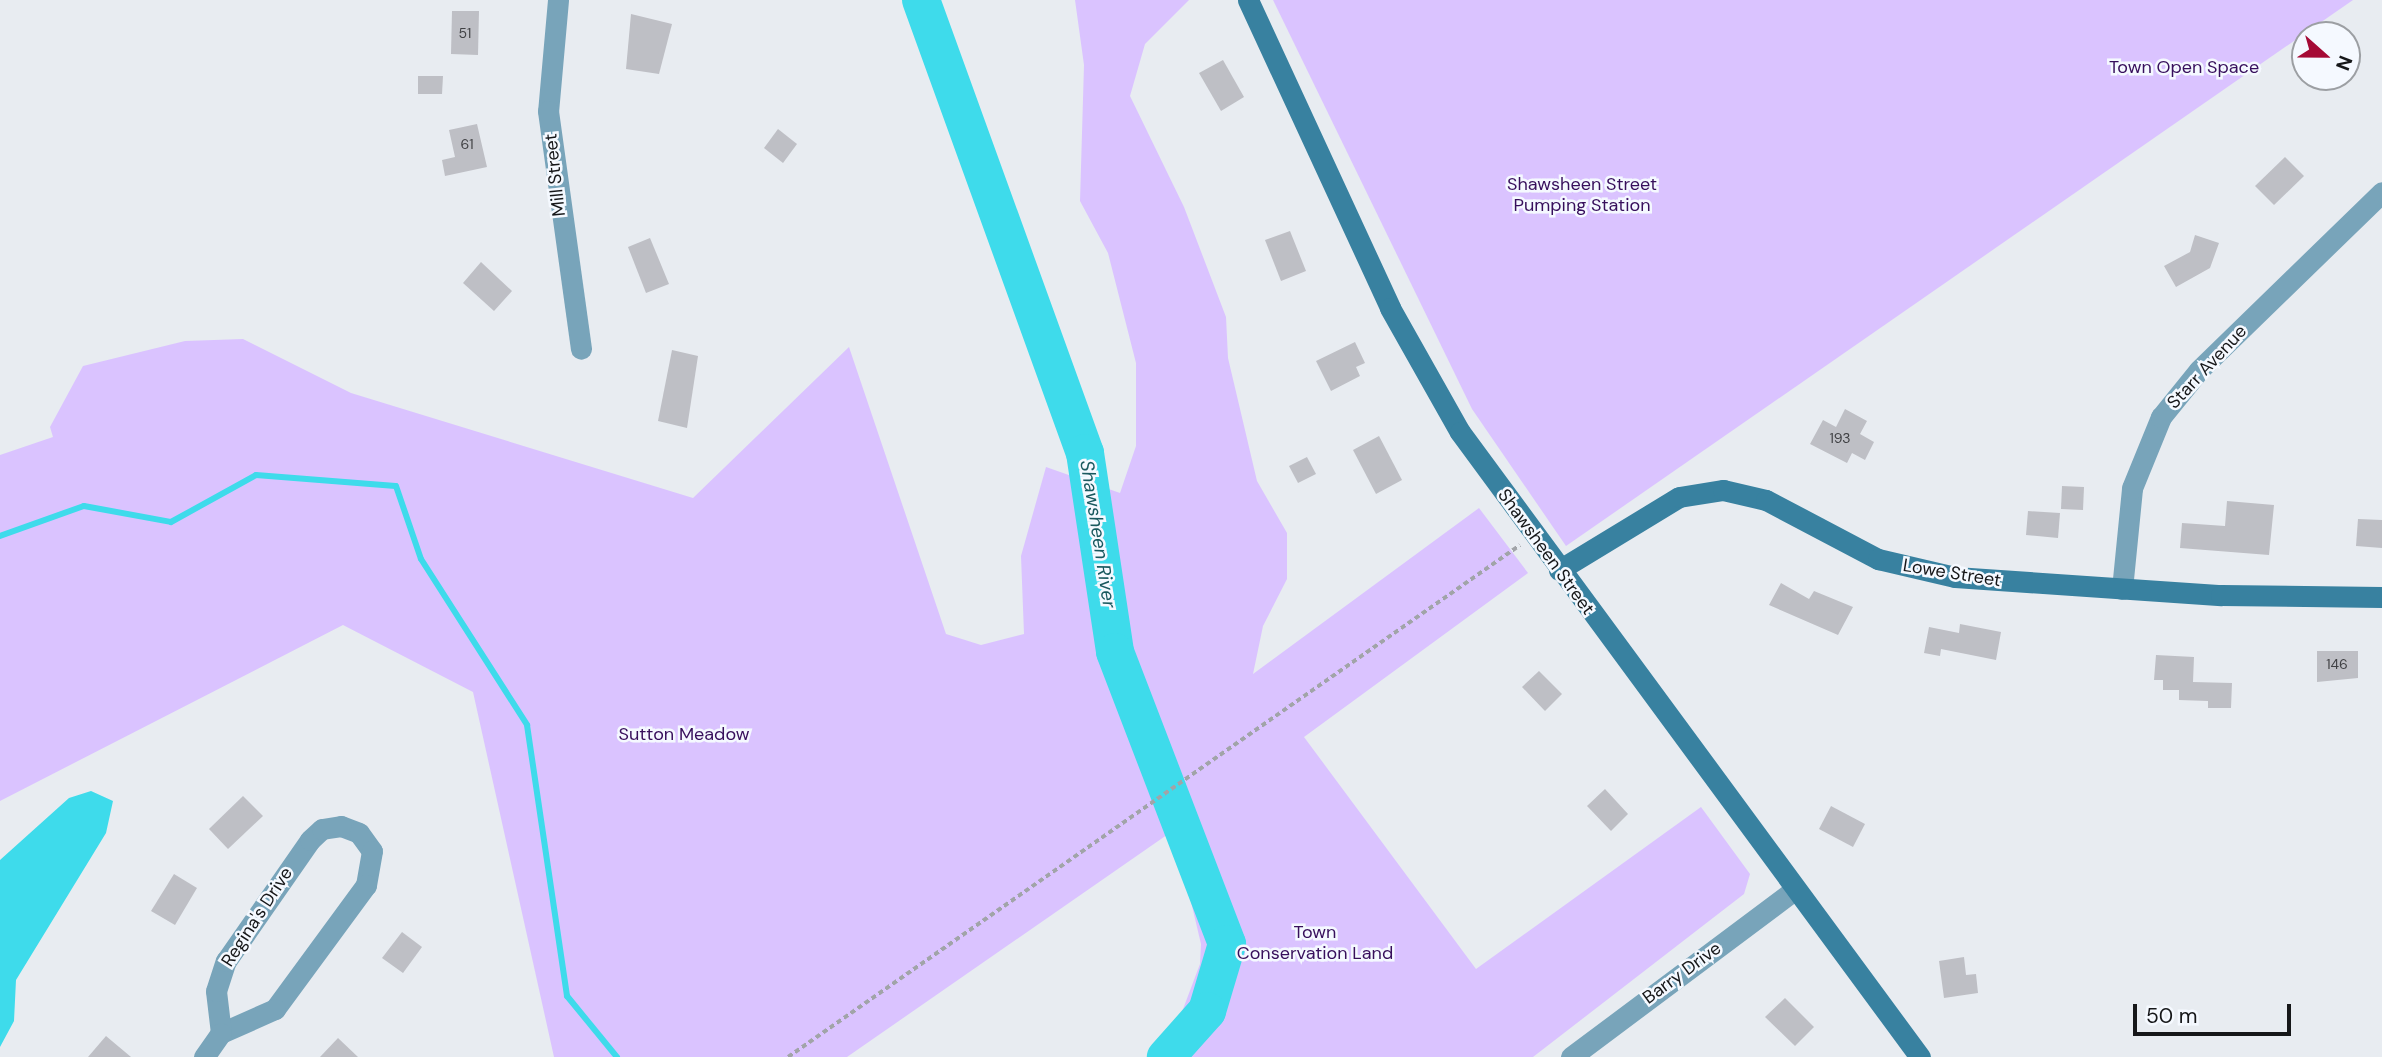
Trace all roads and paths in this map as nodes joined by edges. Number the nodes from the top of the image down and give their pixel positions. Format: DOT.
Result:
graph roads {
  1 [pos="558,0"];
  2 [pos="1248,0"];
  3 [pos="2382,192"];
  4 [pos="581,349"];
  5 [pos="1534,536"];
  6 [pos="1559,570"];
  7 [pos="2123,589"];
  8 [pos="2382,597"];
  9 [pos="1794,890"];
  10 [pos="221,1033"];
  11 [pos="204,1057"];
  12 [pos="788,1057"];
  13 [pos="1571,1057"];
  14 [pos="1920,1057"];
  1 -- 4 [label="street, Mill Street"];
  2 -- 5 [label="main road, Shawsheen Street"];
  3 -- 7 [label="street, Starr Avenue"];
  5 -- 6 [label="main road, Shawsheen Street"];
  5 -- 12 [label="path"];
  6 -- 7 [label="main road, Lowe Street"];
  6 -- 9 [label="main road, Shawsheen Street"];
  7 -- 8 [label="main road, Lowe Street"];
  9 -- 13 [label="street, Barry Drive"];
  9 -- 14 [label="main road, Shawsheen Street"];
  10 -- 10 [label="street, Regina's Drive"];
  10 -- 11 [label="street"];
}
